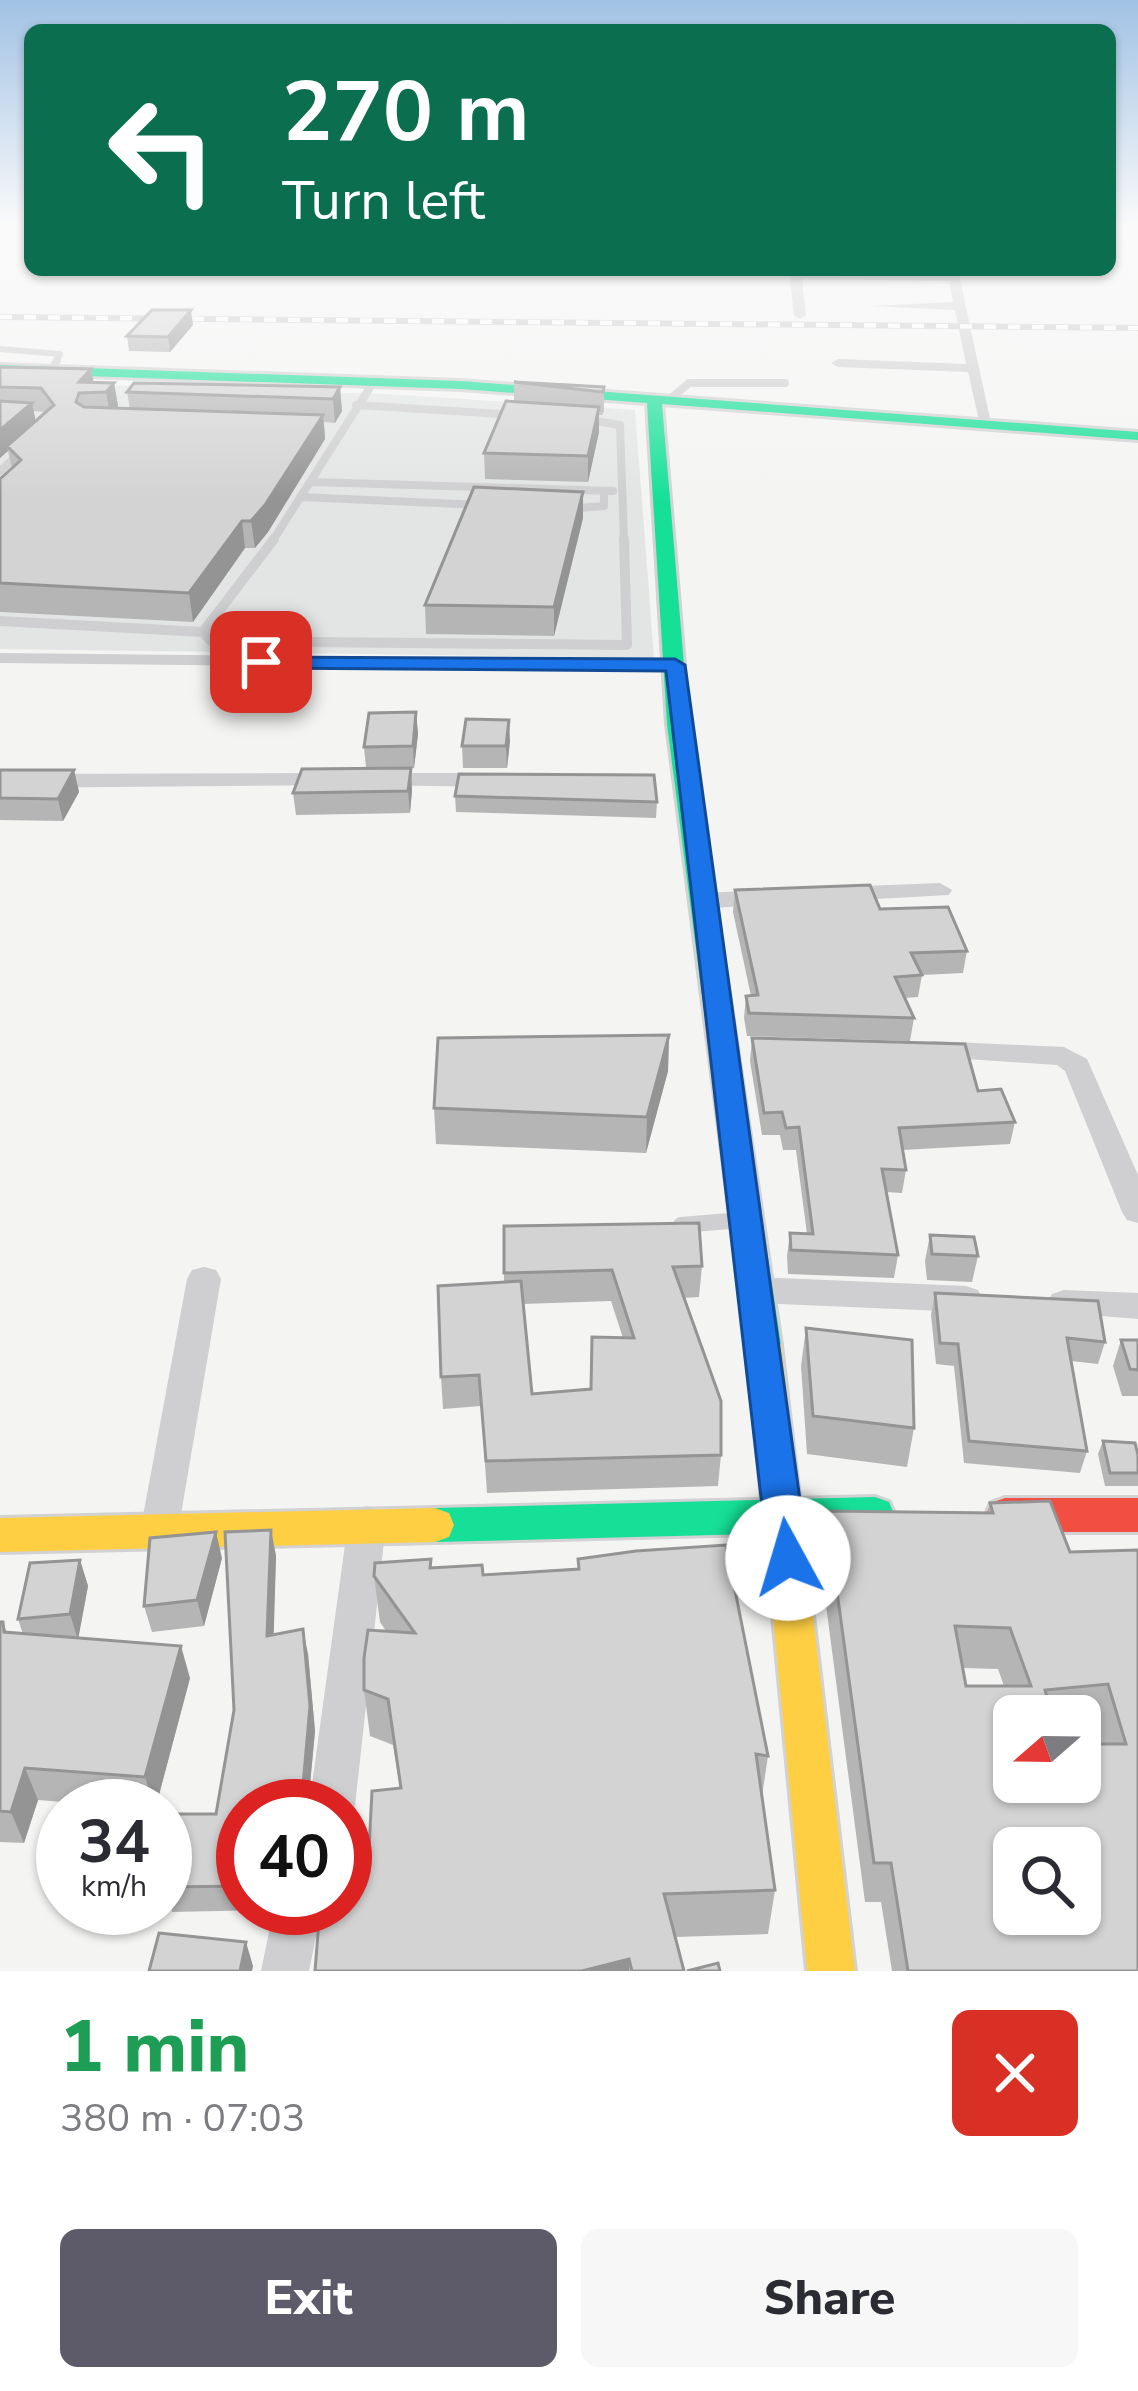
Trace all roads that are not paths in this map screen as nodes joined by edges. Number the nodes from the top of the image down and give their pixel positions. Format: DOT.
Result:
graph roads {
  1 [pos="961,315"];
  2 [pos="0,349"];
  3 [pos="4,360"];
  4 [pos="838,363"];
  5 [pos="975,368"];
  6 [pos="374,381"];
  7 [pos="784,382"];
  8 [pos="661,399"];
  9 [pos="356,405"];
  10 [pos="541,417"];
  11 [pos="564,418"];
  12 [pos="987,424"];
  13 [pos="318,430"];
  14 [pos="340,431"];
  15 [pos="1138,436"];
  16 [pos="34,440"];
  17 [pos="0,471"];
  18 [pos="312,482"];
  19 [pos="393,484"];
  20 [pos="489,488"];
  21 [pos="604,491"];
  22 [pos="626,492"];
  23 [pos="301,497"];
  24 [pos="377,500"];
  25 [pos="476,505"];
  26 [pos="496,506"];
  27 [pos="560,509"];
  28 [pos="0,621"];
  29 [pos="203,632"];
  30 [pos="0,658"];
  31 [pos="675,665"];
  32 [pos="653,779"];
  33 [pos="686,779"];
  34 [pos="518,780"];
  35 [pos="0,781"];
  36 [pos="940,890"];
  37 [pos="704,901"];
  38 [pos="910,1050"];
  39 [pos="1138,1212"];
  40 [pos="749,1220"];
  41 [pos="656,1227"];
  42 [pos="204,1279"];
  43 [pos="758,1290"];
  44 [pos="1138,1306"];
  45 [pos="784,1513"];
  46 [pos="898,1514"];
  47 [pos="966,1515"];
  48 [pos="1138,1515"];
  49 [pos="367,1523"];
  50 [pos="159,1532"];
  51 [pos="0,1535"];
  52 [pos="335,1779"];
  53 [pos="292,1935"];
  54 [pos="285,1971"];
  55 [pos="831,1971"];
  1 -- 5 [label="street"];
  2 -- 3 [label="lane"];
  3 -- 6 [label="main road"];
  4 -- 5 [label="street"];
  5 -- 12 [label="street"];
  6 -- 8 [label="main road"];
  6 -- 9 [label="lane"];
  7 -- 8 [label="lane"];
  8 -- 12 [label="main road"];
  8 -- 31 [label="main road"];
  9 -- 10 [label="lane"];
  9 -- 14 [label="lane"];
  11 -- 22 [label="lane"];
  12 -- 15 [label="main road"];
  13 -- 14 [label="lane"];
  14 -- 18 [label="lane"];
  16 -- 17 [label="lane"];
  18 -- 19 [label="lane"];
  18 -- 23 [label="lane"];
  19 -- 20 [label="lane"];
  19 -- 24 [label="lane"];
  20 -- 21 [label="lane"];
  20 -- 25 [label="lane"];
  21 -- 22 [label="lane"];
  21 -- 27 [label="lane"];
  22 -- 29 [label="lane"];
  23 -- 24 [label="lane"];
  23 -- 29 [label="lane"];
  24 -- 25 [label="lane"];
  25 -- 26 [label="lane"];
  28 -- 29 [label="lane"];
  30 -- 31 [label="lane"];
  31 -- 33 [label="main road"];
  32 -- 33 [label="street"];
  33 -- 37 [label="main road"];
  34 -- 35 [label="street"];
  36 -- 37 [label="street"];
  37 -- 40 [label="main road"];
  38 -- 39 [label="street"];
  40 -- 41 [label="lane"];
  40 -- 43 [label="main road"];
  42 -- 50 [label="street"];
  43 -- 44 [label="street"];
  43 -- 45 [label="main road"];
  45 -- 46 [label="main road"];
  45 -- 49 [label="main road"];
  45 -- 55 [label="main road"];
  47 -- 48 [label="main road"];
  49 -- 50 [label="main road"];
  49 -- 52 [label="street"];
  50 -- 51 [label="main road"];
  53 -- 54 [label="street"];
}
